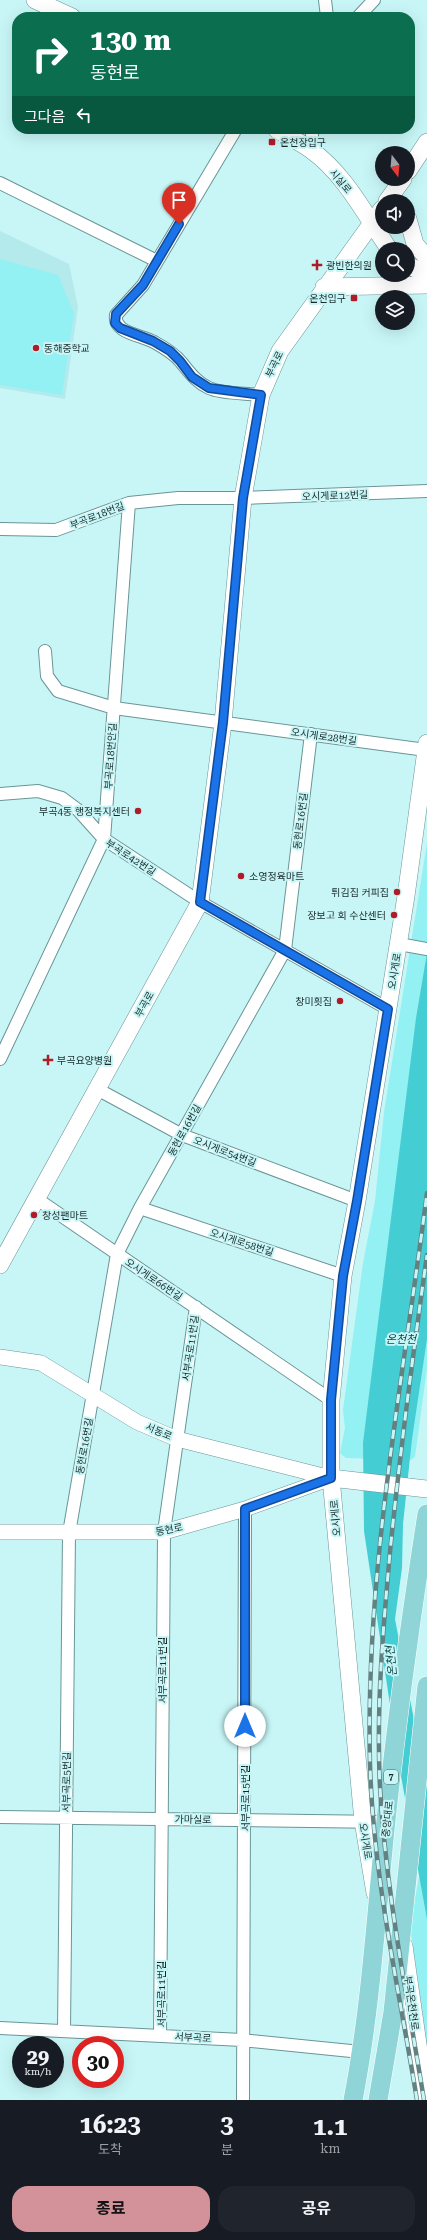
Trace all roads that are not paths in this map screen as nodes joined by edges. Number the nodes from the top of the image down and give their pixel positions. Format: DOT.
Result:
graph roads {
  1 [pos="35,0"];
  2 [pos="325,0"];
  3 [pos="374,0"];
  4 [pos="61,12"];
  5 [pos="326,12"];
  6 [pos="363,12"];
  7 [pos="233,134"];
  8 [pos="285,134"];
  9 [pos="312,134"];
  10 [pos="427,142"];
  11 [pos="312,150"];
  12 [pos="415,160"];
  13 [pos="0,183"];
  14 [pos="375,220"];
  15 [pos="372,224"];
  16 [pos="412,234"];
  17 [pos="384,242"];
  18 [pos="427,258"];
  19 [pos="157,262"];
  20 [pos="415,269"];
  21 [pos="427,275"];
  22 [pos="427,285"];
  23 [pos="324,287"];
  24 [pos="261,395"];
  25 [pos="427,491"];
  26 [pos="243,498"];
  27 [pos="129,503"];
  28 [pos="0,529"];
  29 [pos="45,650"];
  30 [pos="114,708"];
  31 [pos="223,722"];
  32 [pos="311,734"];
  33 [pos="426,746"];
  34 [pos="0,794"];
  35 [pos="104,839"];
  36 [pos="200,902"];
  37 [pos="398,944"];
  38 [pos="427,949"];
  39 [pos="285,950"];
  40 [pos="388,1009"];
  41 [pos="0,1059"];
  42 [pos="97,1089"];
  43 [pos="182,1135"];
  44 [pos="36,1199"];
  45 [pos="357,1201"];
  46 [pos="140,1208"];
  47 [pos="117,1254"];
  48 [pos="0,1265"];
  49 [pos="343,1276"];
  50 [pos="196,1307"];
  51 [pos="0,1357"];
  52 [pos="93,1394"];
  53 [pos="331,1400"];
  54 [pos="177,1439"];
  55 [pos="331,1478"];
  56 [pos="420,1488"];
  57 [pos="245,1509"];
  58 [pos="427,1514"];
  59 [pos="0,1532"];
  60 [pos="164,1532"];
  61 [pos="69,1533"];
  62 [pos="427,1686"];
  63 [pos="0,1817"];
  64 [pos="66,1817"];
  65 [pos="161,1818"];
  66 [pos="245,1820"];
  67 [pos="363,1821"];
  68 [pos="386,1822"];
  69 [pos="379,1914"];
  70 [pos="401,1929"];
  71 [pos="0,2028"];
  72 [pos="64,2031"];
  73 [pos="160,2036"];
  74 [pos="242,2040"];
  75 [pos="361,2052"];
  76 [pos="243,2100"];
  77 [pos="353,2100"];
  78 [pos="378,2100"];
  79 [pos="426,2100"];
  1 -- 4 [label="main road"];
  2 -- 5 [label="street"];
  3 -- 6 [label="street"];
  7 -- 19 [label="street"];
  8 -- 11 [label="main road, 시실로"];
  9 -- 11 [label="street"];
  10 -- 12 [label="main road"];
  11 -- 15 [label="main road, 시실로"];
  13 -- 19 [label="street"];
  14 -- 15 [label="main road, 부곡로"];
  15 -- 17 [label="main road, 시실로"];
  15 -- 23 [label="main road, 부곡로"];
  16 -- 18 [label="main road"];
  19 -- 24 [label="street"];
  20 -- 21 [label="main road"];
  22 -- 23 [label="main road"];
  23 -- 24 [label="main road, 부곡로"];
  24 -- 26 [label="main road, 부곡로"];
  25 -- 26 [label="street, 오시게로12번길"];
  26 -- 27 [label="street, 부곡로18번길"];
  26 -- 31 [label="main road, 부곡로"];
  27 -- 28 [label="street, 부곡로18번길"];
  27 -- 30 [label="street, 부곡로18번안길"];
  29 -- 30 [label="street"];
  30 -- 31 [label="street"];
  30 -- 35 [label="street, 부곡로18번안길"];
  31 -- 32 [label="street, 오시게로28번길"];
  31 -- 36 [label="main road, 부곡로"];
  32 -- 33 [label="street, 오시게로28번길"];
  32 -- 39 [label="street, 동현로16번길"];
  33 -- 37 [label="main road, 오시게로"];
  34 -- 35 [label="street, 부곡로42번길"];
  35 -- 36 [label="street, 부곡로42번길"];
  35 -- 41 [label="street, 부곡로18번안길"];
  36 -- 39 [label="street, 부곡로42번길"];
  36 -- 42 [label="main road, 부곡로"];
  37 -- 38 [label="street"];
  37 -- 40 [label="main road, 오시게로"];
  39 -- 40 [label="street, 부곡로42번길"];
  39 -- 43 [label="street, 동현로16번길"];
  40 -- 45 [label="main road, 오시게로"];
  42 -- 43 [label="street, 오시게로54번길"];
  42 -- 44 [label="main road, 부곡로"];
  43 -- 45 [label="street, 오시게로54번길"];
  43 -- 46 [label="street, 동현로16번길"];
  44 -- 47 [label="street, 오시게로66번길"];
  44 -- 48 [label="main road, 부곡로"];
  45 -- 49 [label="main road, 오시게로"];
  46 -- 47 [label="street, 동현로16번길"];
  46 -- 49 [label="street, 오시게로58번길"];
  47 -- 50 [label="street, 오시게로66번길"];
  47 -- 52 [label="street, 동현로16번길"];
  49 -- 53 [label="main road, 오시게로"];
  50 -- 53 [label="street, 오시게로66번길"];
  50 -- 54 [label="street, 서부곡로11번길"];
  51 -- 52 [label="street, 서동로"];
  52 -- 54 [label="street, 서동로"];
  52 -- 61 [label="street, 동현로16번길"];
  53 -- 55 [label="main road, 오시게로"];
  54 -- 55 [label="street, 서동로"];
  54 -- 60 [label="street, 서부곡로11번길"];
  55 -- 56 [label="main road"];
  55 -- 57 [label="street, 동현로"];
  55 -- 67 [label="main road, 오시게로"];
  57 -- 60 [label="street, 동현로"];
  57 -- 66 [label="street, 서부곡로15번길"];
  58 -- 68 [label="main road, 중앙대로 / 7"];
  59 -- 61 [label="street, 동현로"];
  60 -- 61 [label="street, 동현로"];
  60 -- 65 [label="street, 서부곡로11번길"];
  61 -- 64 [label="street, 서부곡로5번길"];
  62 -- 70 [label="main road"];
  63 -- 64 [label="street, 가마실로"];
  64 -- 65 [label="street, 가마실로"];
  64 -- 72 [label="street, 서부곡로5번길"];
  65 -- 66 [label="street, 가마실로"];
  65 -- 73 [label="street, 서부곡로11번길"];
  66 -- 67 [label="street, 가마실로"];
  66 -- 74 [label="street, 서부곡로15번길"];
  67 -- 68 [label="street, 가마실로"];
  67 -- 69 [label="main road, 오시게로"];
  68 -- 69 [label="main road, 중앙대로 / 7"];
  69 -- 75 [label="main road, 중앙대로 / 7"];
  70 -- 78 [label="main road"];
  70 -- 79 [label="main road, 부곡온천천로"];
  71 -- 72 [label="street, 서부곡로"];
  72 -- 73 [label="street, 서부곡로"];
  73 -- 74 [label="street, 서부곡로"];
  74 -- 75 [label="street, 서부곡로"];
  74 -- 76 [label="street, 서부곡로15번길"];
  75 -- 77 [label="main road, 중앙대로 / 7"];
}
